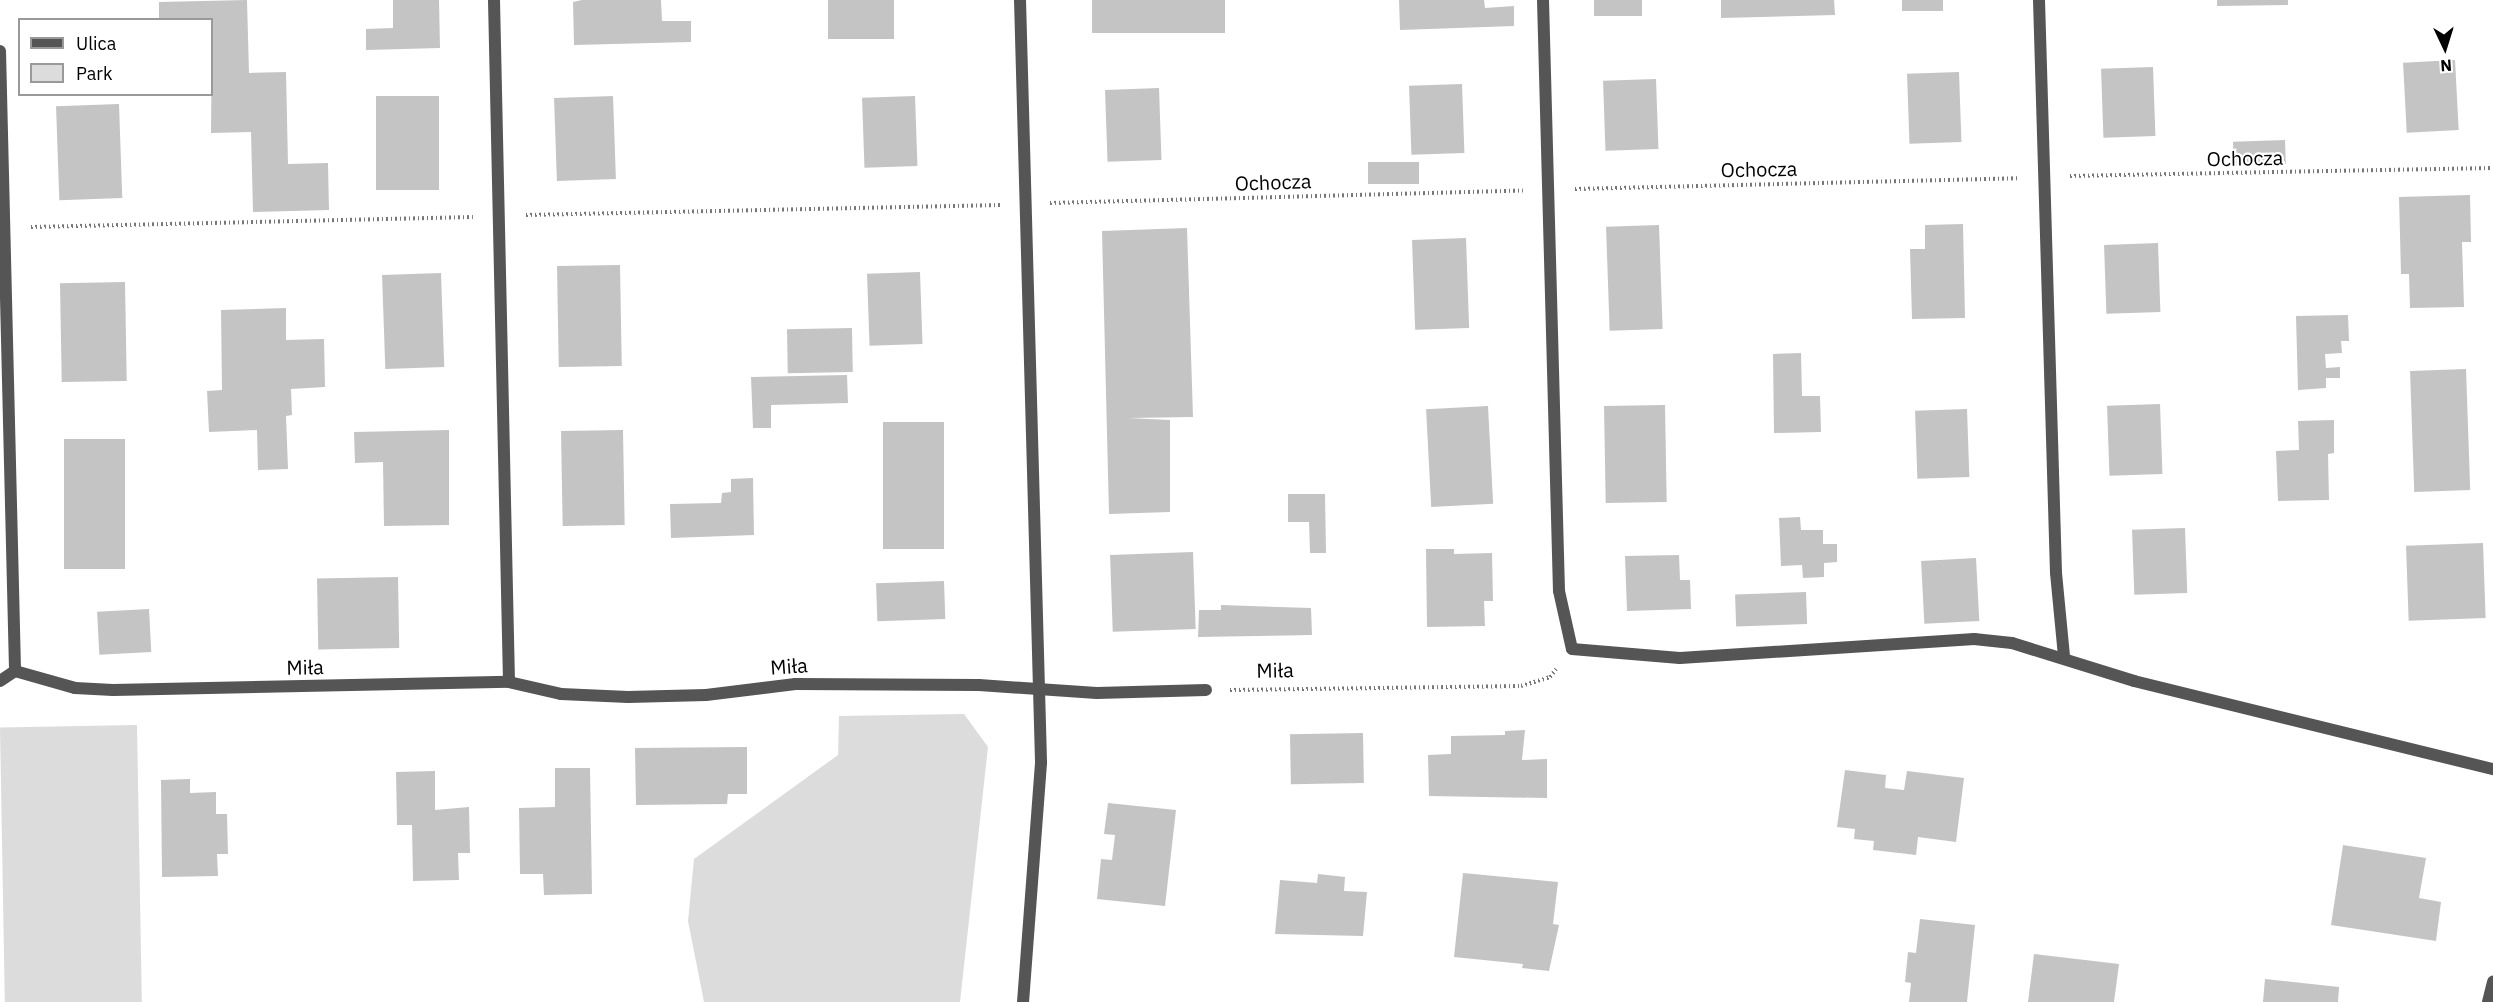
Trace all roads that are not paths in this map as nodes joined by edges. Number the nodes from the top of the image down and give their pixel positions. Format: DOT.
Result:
graph roads {
  1 [pos="494,0"];
  2 [pos="1020,0"];
  3 [pos="1543,0"];
  4 [pos="2039,0"];
  5 [pos="0,51"];
  6 [pos="2064,656"];
  7 [pos="15,671"];
  8 [pos="0,681"];
  9 [pos="509,682"];
  10 [pos="1206,690"];
  11 [pos="1036,691"];
  12 [pos="2493,769"];
  13 [pos="2493,982"];
  14 [pos="1023,1002"];
  15 [pos="2488,1002"];
  1 -- 9 [label="street"];
  2 -- 11 [label="street"];
  3 -- 6 [label="street"];
  4 -- 6 [label="street"];
  5 -- 7 [label="street"];
  6 -- 12 [label="street"];
  7 -- 8 [label="street"];
  7 -- 9 [label="street, Miła"];
  9 -- 11 [label="street, Miła"];
  10 -- 11 [label="street, Miła"];
  11 -- 14 [label="street"];
  13 -- 15 [label="street"];
}
